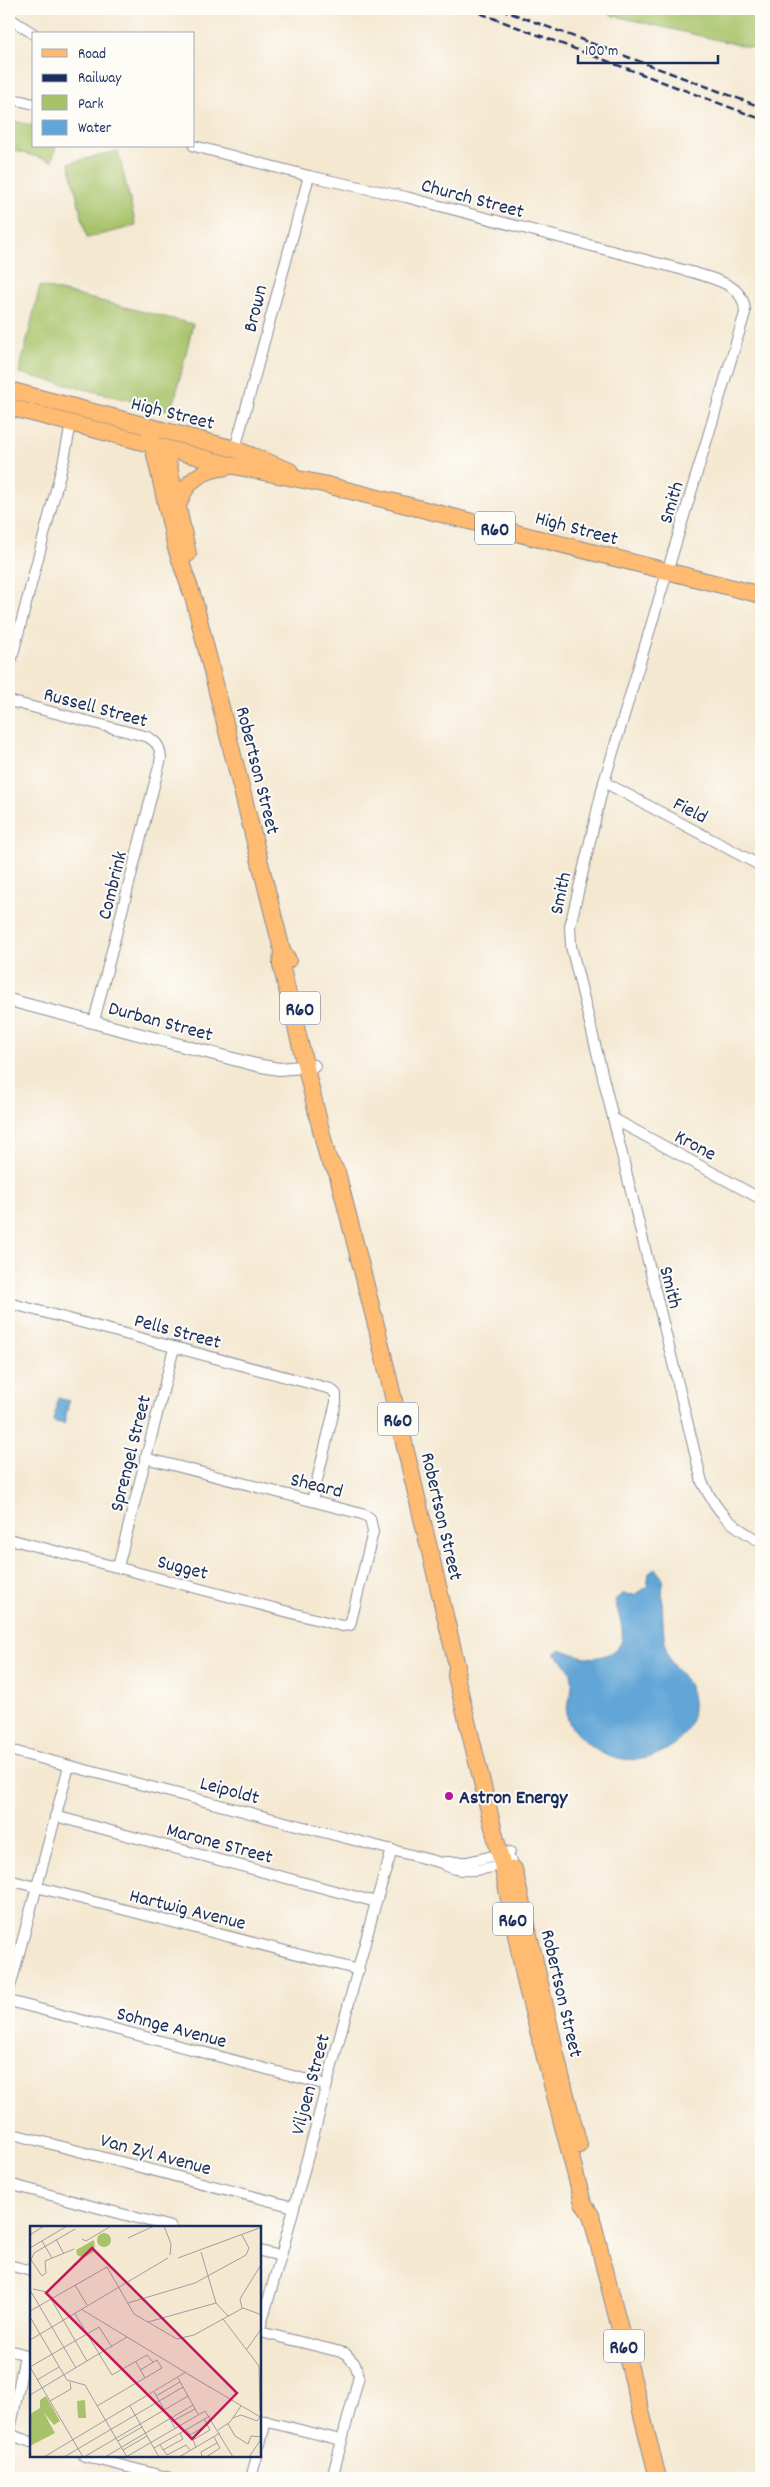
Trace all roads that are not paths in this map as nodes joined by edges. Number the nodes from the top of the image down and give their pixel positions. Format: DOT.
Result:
graph roads {
  1 [pos="9,18"];
  2 [pos="32,33"];
  3 [pos="9,98"];
  4 [pos="32,104"];
  5 [pos="195,146"];
  6 [pos="308,176"];
  7 [pos="739,292"];
  8 [pos="9,390"];
  9 [pos="9,407"];
  10 [pos="71,424"];
  11 [pos="157,438"];
  12 [pos="235,449"];
  13 [pos="234,466"];
  14 [pos="323,484"];
  15 [pos="178,506"];
  16 [pos="667,573"];
  17 [pos="761,595"];
  18 [pos="194,600"];
  19 [pos="9,669"];
  20 [pos="9,701"];
  21 [pos="161,758"];
  22 [pos="604,782"];
  23 [pos="761,866"];
  24 [pos="9,1000"];
  25 [pos="94,1021"];
  26 [pos="310,1067"];
  27 [pos="614,1119"];
  28 [pos="761,1199"];
  29 [pos="9,1303"];
  30 [pos="174,1348"];
  31 [pos="145,1458"];
  32 [pos="312,1501"];
  33 [pos="9,1539"];
  34 [pos="761,1542"];
  35 [pos="118,1567"];
  36 [pos="348,1626"];
  37 [pos="9,1750"];
  38 [pos="69,1766"];
  39 [pos="56,1816"];
  40 [pos="392,1850"];
  41 [pos="506,1858"];
  42 [pos="9,1880"];
  43 [pos="36,1887"];
  44 [pos="376,1902"];
  45 [pos="359,1970"];
  46 [pos="9,1991"];
  47 [pos="9,2001"];
  48 [pos="327,2085"];
  49 [pos="9,2133"];
  50 [pos="9,2184"];
  51 [pos="294,2207"];
  52 [pos="167,2226"];
  53 [pos="261,2251"];
  54 [pos="282,2256"];
  55 [pos="9,2265"];
  56 [pos="30,2271"];
  57 [pos="261,2325"];
  58 [pos="261,2332"];
  59 [pos="9,2350"];
  60 [pos="28,2355"];
  61 [pos="263,2420"];
  62 [pos="261,2436"];
  63 [pos="341,2440"];
  64 [pos="30,2442"];
  65 [pos="88,2457"];
  66 [pos="257,2457"];
  67 [pos="170,2478"];
  68 [pos="251,2478"];
  69 [pos="332,2478"];
  70 [pos="658,2478"];
  1 -- 2 [label="street"];
  3 -- 4 [label="street"];
  5 -- 6 [label="street, Church Street"];
  6 -- 7 [label="street, Church Street"];
  6 -- 12 [label="street, Brown"];
  7 -- 16 [label="street, Smith"];
  8 -- 11 [label="main road, High Street"];
  9 -- 10 [label="main road, High Street"];
  10 -- 11 [label="main road, High Street"];
  10 -- 19 [label="street"];
  11 -- 12 [label="main road, High Street / R60"];
  11 -- 13 [label="main road, High Street / R60"];
  11 -- 15 [label="main road, Robertson Street / R60"];
  11 -- 18 [label="main road, Robertson Street / R60"];
  12 -- 14 [label="main road, High Street / R60"];
  13 -- 14 [label="main road, High Street / R60"];
  13 -- 15 [label="main road"];
  14 -- 16 [label="main road, High Street / R60"];
  15 -- 18 [label="main road, Robertson Street / R60"];
  16 -- 17 [label="main road, High Street / R60"];
  16 -- 22 [label="street, Smith"];
  18 -- 26 [label="main road, Robertson Street / R60"];
  20 -- 21 [label="street, Russell Street"];
  21 -- 25 [label="street, Combrink"];
  22 -- 23 [label="street, Field"];
  22 -- 27 [label="street, Smith"];
  24 -- 25 [label="street, Durban Street"];
  25 -- 26 [label="street, Durban Street"];
  26 -- 41 [label="main road, Robertson Street / R60"];
  27 -- 28 [label="street, Krone"];
  27 -- 34 [label="street, Smith"];
  29 -- 30 [label="street, Pells Street"];
  30 -- 31 [label="street, Sprengel Street"];
  30 -- 32 [label="street, Pells Street"];
  31 -- 32 [label="street, Sheard"];
  31 -- 35 [label="street, Sprengel Street"];
  32 -- 36 [label="street, Sheard"];
  33 -- 35 [label="street, Sugget"];
  35 -- 36 [label="street, Sugget"];
  37 -- 38 [label="street, Leipoldt"];
  38 -- 39 [label="street"];
  38 -- 40 [label="street, Leipoldt"];
  39 -- 43 [label="street"];
  39 -- 44 [label="street, Marone STreet"];
  40 -- 41 [label="street, Leipoldt"];
  40 -- 44 [label="street, Viljoen Street"];
  41 -- 70 [label="main road, Robertson Street / R60"];
  42 -- 43 [label="street, Hartwig Avenue"];
  43 -- 45 [label="street, Hartwig Avenue"];
  43 -- 46 [label="street"];
  44 -- 45 [label="street, Viljoen Street"];
  45 -- 48 [label="street, Viljoen Street"];
  47 -- 48 [label="street, Sohnge Avenue"];
  48 -- 51 [label="street, Viljoen Street"];
  49 -- 51 [label="street, Van Zyl Avenue"];
  50 -- 52 [label="street"];
  51 -- 54 [label="street, Viljoen Street"];
  53 -- 54 [label="street"];
  54 -- 57 [label="street, Viljoen Street"];
  55 -- 56 [label="street"];
  58 -- 63 [label="street"];
  59 -- 60 [label="street"];
  60 -- 64 [label="street"];
  61 -- 62 [label="street"];
  61 -- 63 [label="street"];
  63 -- 69 [label="street"];
  65 -- 67 [label="street"];
  66 -- 68 [label="street"];
}
